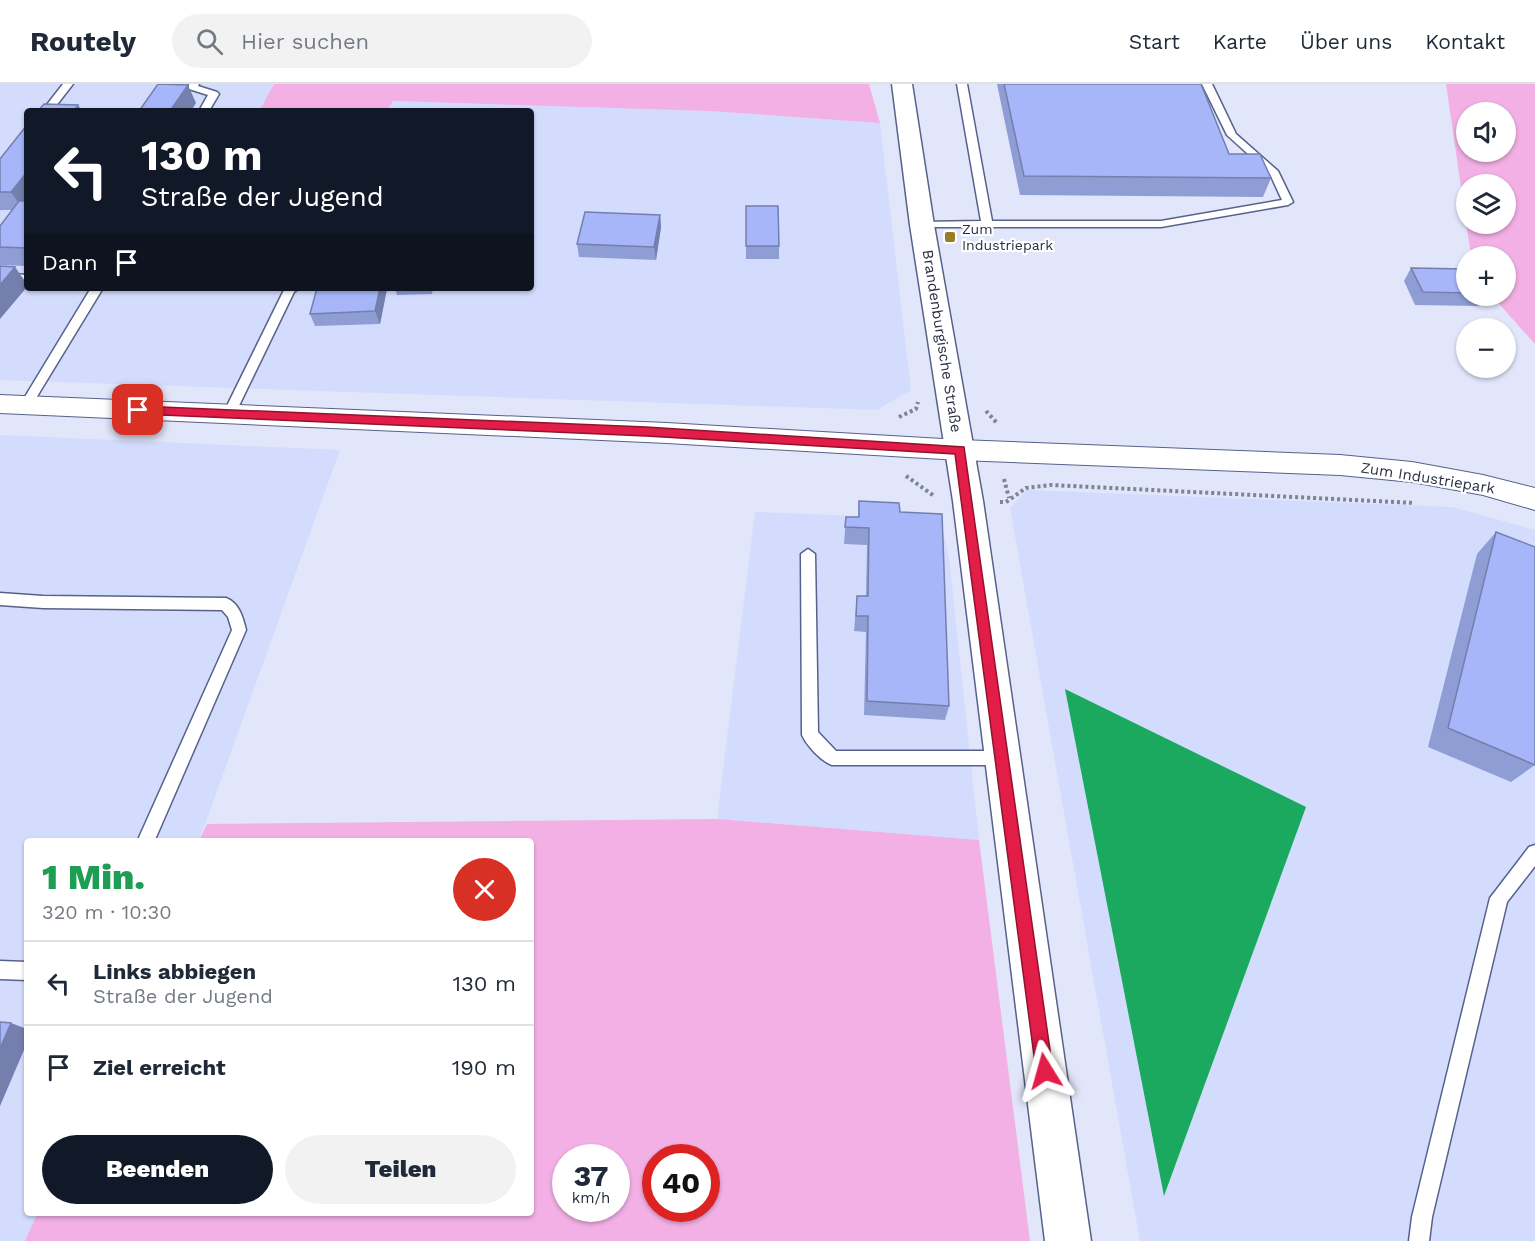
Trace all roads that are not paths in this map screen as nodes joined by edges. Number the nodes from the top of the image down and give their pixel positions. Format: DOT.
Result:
graph roads {
  1 [pos="68,84"];
  2 [pos="194,84"];
  3 [pos="902,84"];
  4 [pos="962,84"];
  5 [pos="1207,84"];
  6 [pos="49,108"];
  7 [pos="206,108"];
  8 [pos="922,225"];
  9 [pos="987,225"];
  10 [pos="0,277"];
  11 [pos="24,279"];
  12 [pos="95,291"];
  13 [pos="289,291"];
  14 [pos="13,404"];
  15 [pos="228,414"];
  16 [pos="960,450"];
  17 [pos="1535,499"];
  18 [pos="808,554"];
  19 [pos="0,599"];
  20 [pos="1001,758"];
  21 [pos="147,838"];
  22 [pos="1535,853"];
  23 [pos="0,970"];
  24 [pos="24,971"];
  25 [pos="1068,1241"];
  26 [pos="1419,1241"];
  1 -- 6 [label="lane"];
  2 -- 7 [label="lane"];
  3 -- 8 [label="street, Brandenburgische Straße"];
  4 -- 9 [label="lane"];
  5 -- 9 [label="lane"];
  8 -- 9 [label="lane"];
  8 -- 16 [label="street, Brandenburgische Straße"];
  10 -- 11 [label="lane"];
  12 -- 14 [label="lane"];
  13 -- 15 [label="lane"];
  14 -- 15 [label="street, Zum Industriepark"];
  15 -- 16 [label="street, Zum Industriepark"];
  16 -- 17 [label="street, Zum Industriepark"];
  16 -- 20 [label="street, Brandenburgische Straße"];
  18 -- 20 [label="lane"];
  19 -- 21 [label="lane"];
  20 -- 25 [label="street, Brandenburgische Straße"];
  22 -- 26 [label="lane"];
  23 -- 24 [label="lane"];
}
